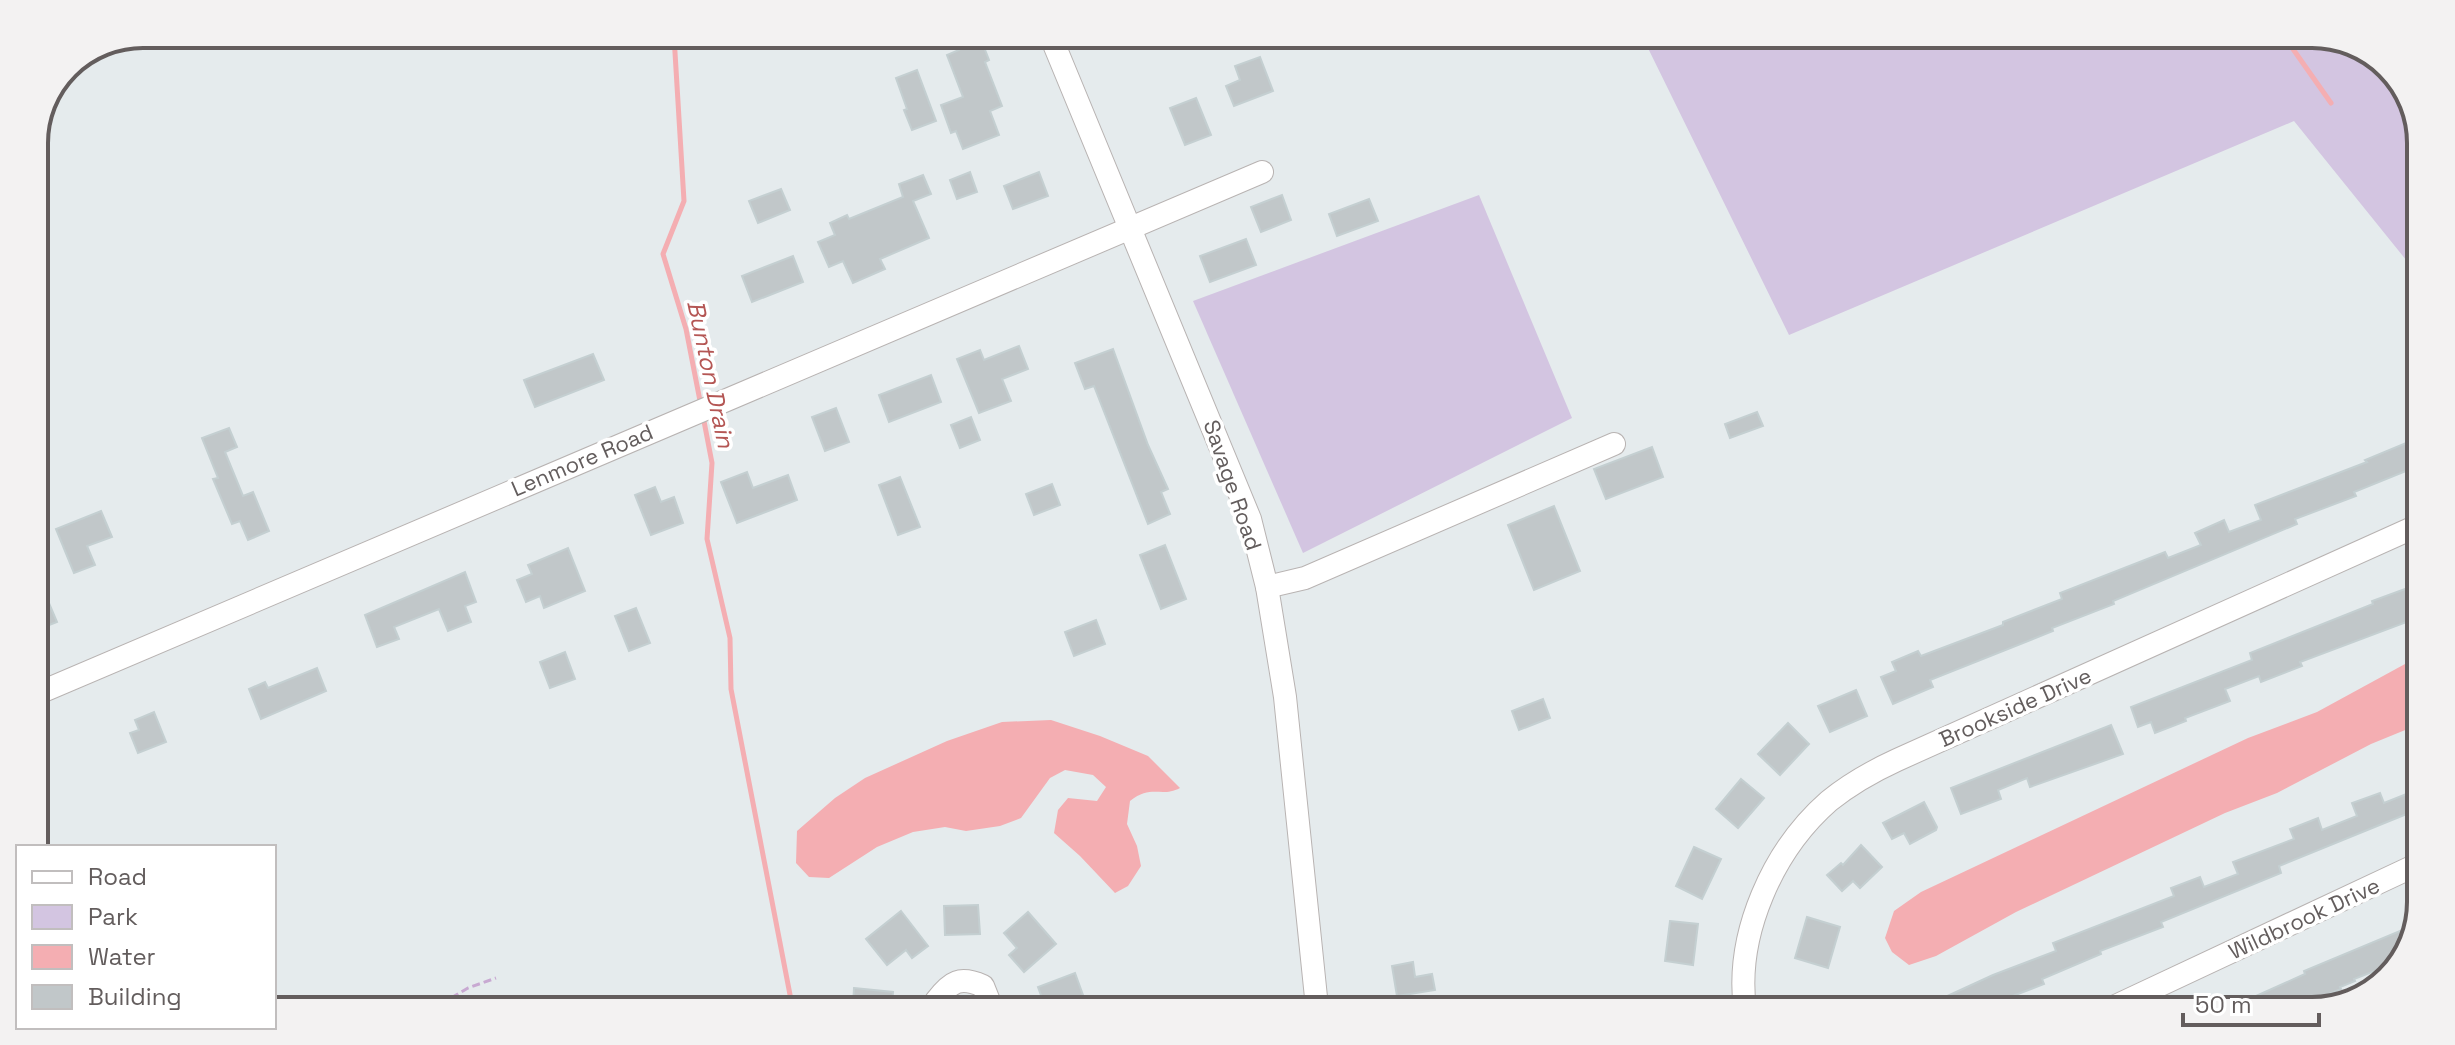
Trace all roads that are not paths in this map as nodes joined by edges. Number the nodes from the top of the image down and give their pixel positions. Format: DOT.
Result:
graph roads {
  1 [pos="1056,48"];
  2 [pos="1262,172"];
  3 [pos="1131,228"];
  4 [pos="1614,444"];
  5 [pos="2407,530"];
  6 [pos="1267,587"];
  7 [pos="48,689"];
  8 [pos="2407,869"];
  9 [pos="939,997"];
  10 [pos="987,997"];
  11 [pos="1316,997"];
  12 [pos="1745,997"];
  13 [pos="2135,997"];
  1 -- 3 [label="street, Savage Road"];
  2 -- 3 [label="street, Lenmore Road"];
  3 -- 6 [label="street, Savage Road"];
  3 -- 7 [label="street, Lenmore Road"];
  4 -- 6 [label="street"];
  5 -- 12 [label="street, Brookside Drive"];
  6 -- 11 [label="street, Savage Road"];
  8 -- 13 [label="street, Wildbrook Drive"];
  9 -- 10 [label="street"];
}
